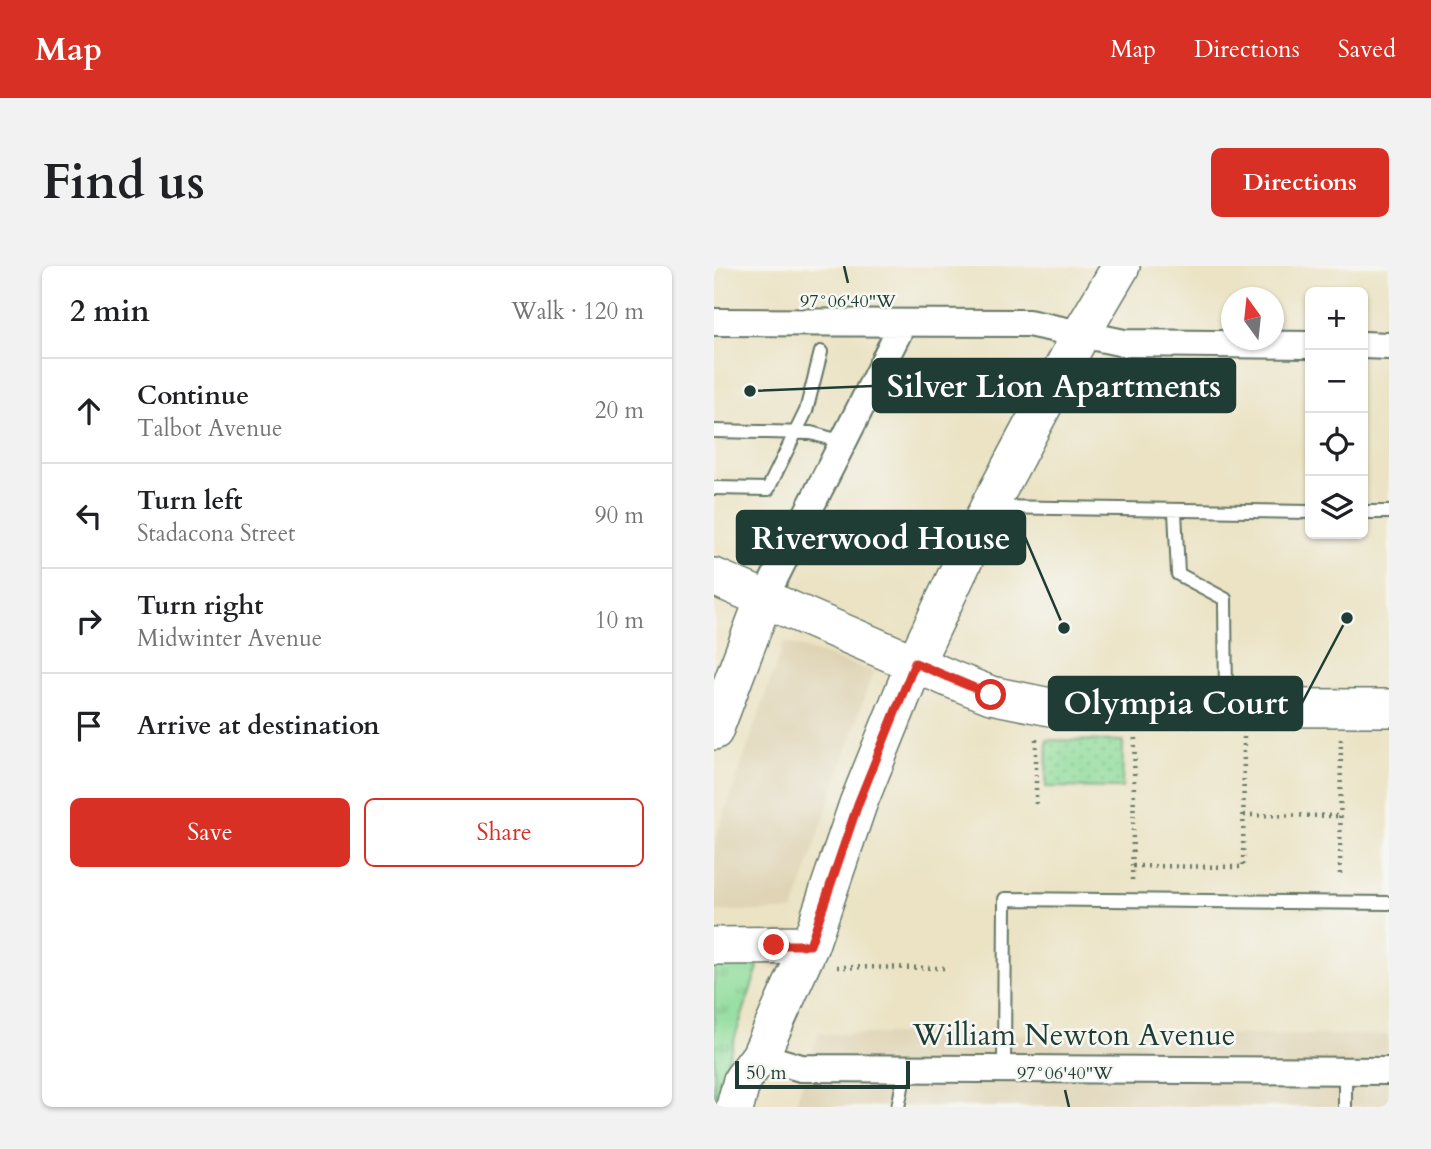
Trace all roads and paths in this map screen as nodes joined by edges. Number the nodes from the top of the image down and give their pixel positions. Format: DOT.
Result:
graph roads {
  1 [pos="1121,266"];
  2 [pos="714,321"];
  3 [pos="903,324"];
  4 [pos="1081,334"];
  5 [pos="1305,345"];
  6 [pos="1368,345"];
  7 [pos="1389,346"];
  8 [pos="821,352"];
  9 [pos="714,430"];
  10 [pos="796,433"];
  11 [pos="843,442"];
  12 [pos="714,488"];
  13 [pos="989,508"];
  14 [pos="1175,512"];
  15 [pos="1305,512"];
  16 [pos="1368,512"];
  17 [pos="1389,512"];
  18 [pos="714,577"];
  19 [pos="764,599"];
  20 [pos="915,663"];
  21 [pos="1389,708"];
  22 [pos="1235,722"];
  23 [pos="714,731"];
  24 [pos="1036,733"];
  25 [pos="1135,735"];
  26 [pos="1341,737"];
  27 [pos="1036,804"];
  28 [pos="1244,815"];
  29 [pos="1341,816"];
  30 [pos="1132,866"];
  31 [pos="1340,874"];
  32 [pos="1132,880"];
  33 [pos="1389,903"];
  34 [pos="714,946"];
  35 [pos="824,956"];
  36 [pos="945,968"];
  37 [pos="760,1056"];
  38 [pos="906,1068"];
  39 [pos="1004,1068"];
  40 [pos="1345,1070"];
  41 [pos="1389,1071"];
  42 [pos="735,1107"];
  43 [pos="758,1107"];
  44 [pos="898,1107"];
  45 [pos="1345,1107"];
  1 -- 4 [label="main road"];
  2 -- 3 [label="street"];
  3 -- 4 [label="street"];
  3 -- 11 [label="street"];
  4 -- 5 [label="street"];
  4 -- 13 [label="main road"];
  6 -- 7 [label="street"];
  8 -- 10 [label="lane"];
  9 -- 10 [label="lane"];
  10 -- 11 [label="lane"];
  10 -- 12 [label="lane"];
  11 -- 19 [label="street"];
  13 -- 14 [label="lane"];
  13 -- 20 [label="main road"];
  14 -- 15 [label="lane"];
  14 -- 22 [label="lane"];
  16 -- 17 [label="lane"];
  18 -- 19 [label="main road"];
  19 -- 20 [label="main road"];
  19 -- 23 [label="main road"];
  20 -- 22 [label="main road"];
  20 -- 35 [label="main road"];
  21 -- 22 [label="main road"];
  22 -- 28 [label="path"];
  24 -- 27 [label="path"];
  25 -- 30 [label="path"];
  26 -- 29 [label="path"];
  28 -- 29 [label="path"];
  28 -- 30 [label="path"];
  29 -- 31 [label="path"];
  30 -- 32 [label="path"];
  33 -- 39 [label="lane"];
  34 -- 35 [label="main road"];
  35 -- 36 [label="path"];
  35 -- 37 [label="main road"];
  37 -- 38 [label="street, William Newton Avenue"];
  37 -- 42 [label="main road"];
  37 -- 43 [label="main road"];
  38 -- 39 [label="street, William Newton Avenue"];
  38 -- 44 [label="lane"];
  39 -- 40 [label="street, William Newton Avenue"];
  40 -- 41 [label="street, William Newton Avenue"];
  40 -- 45 [label="lane"];
}
